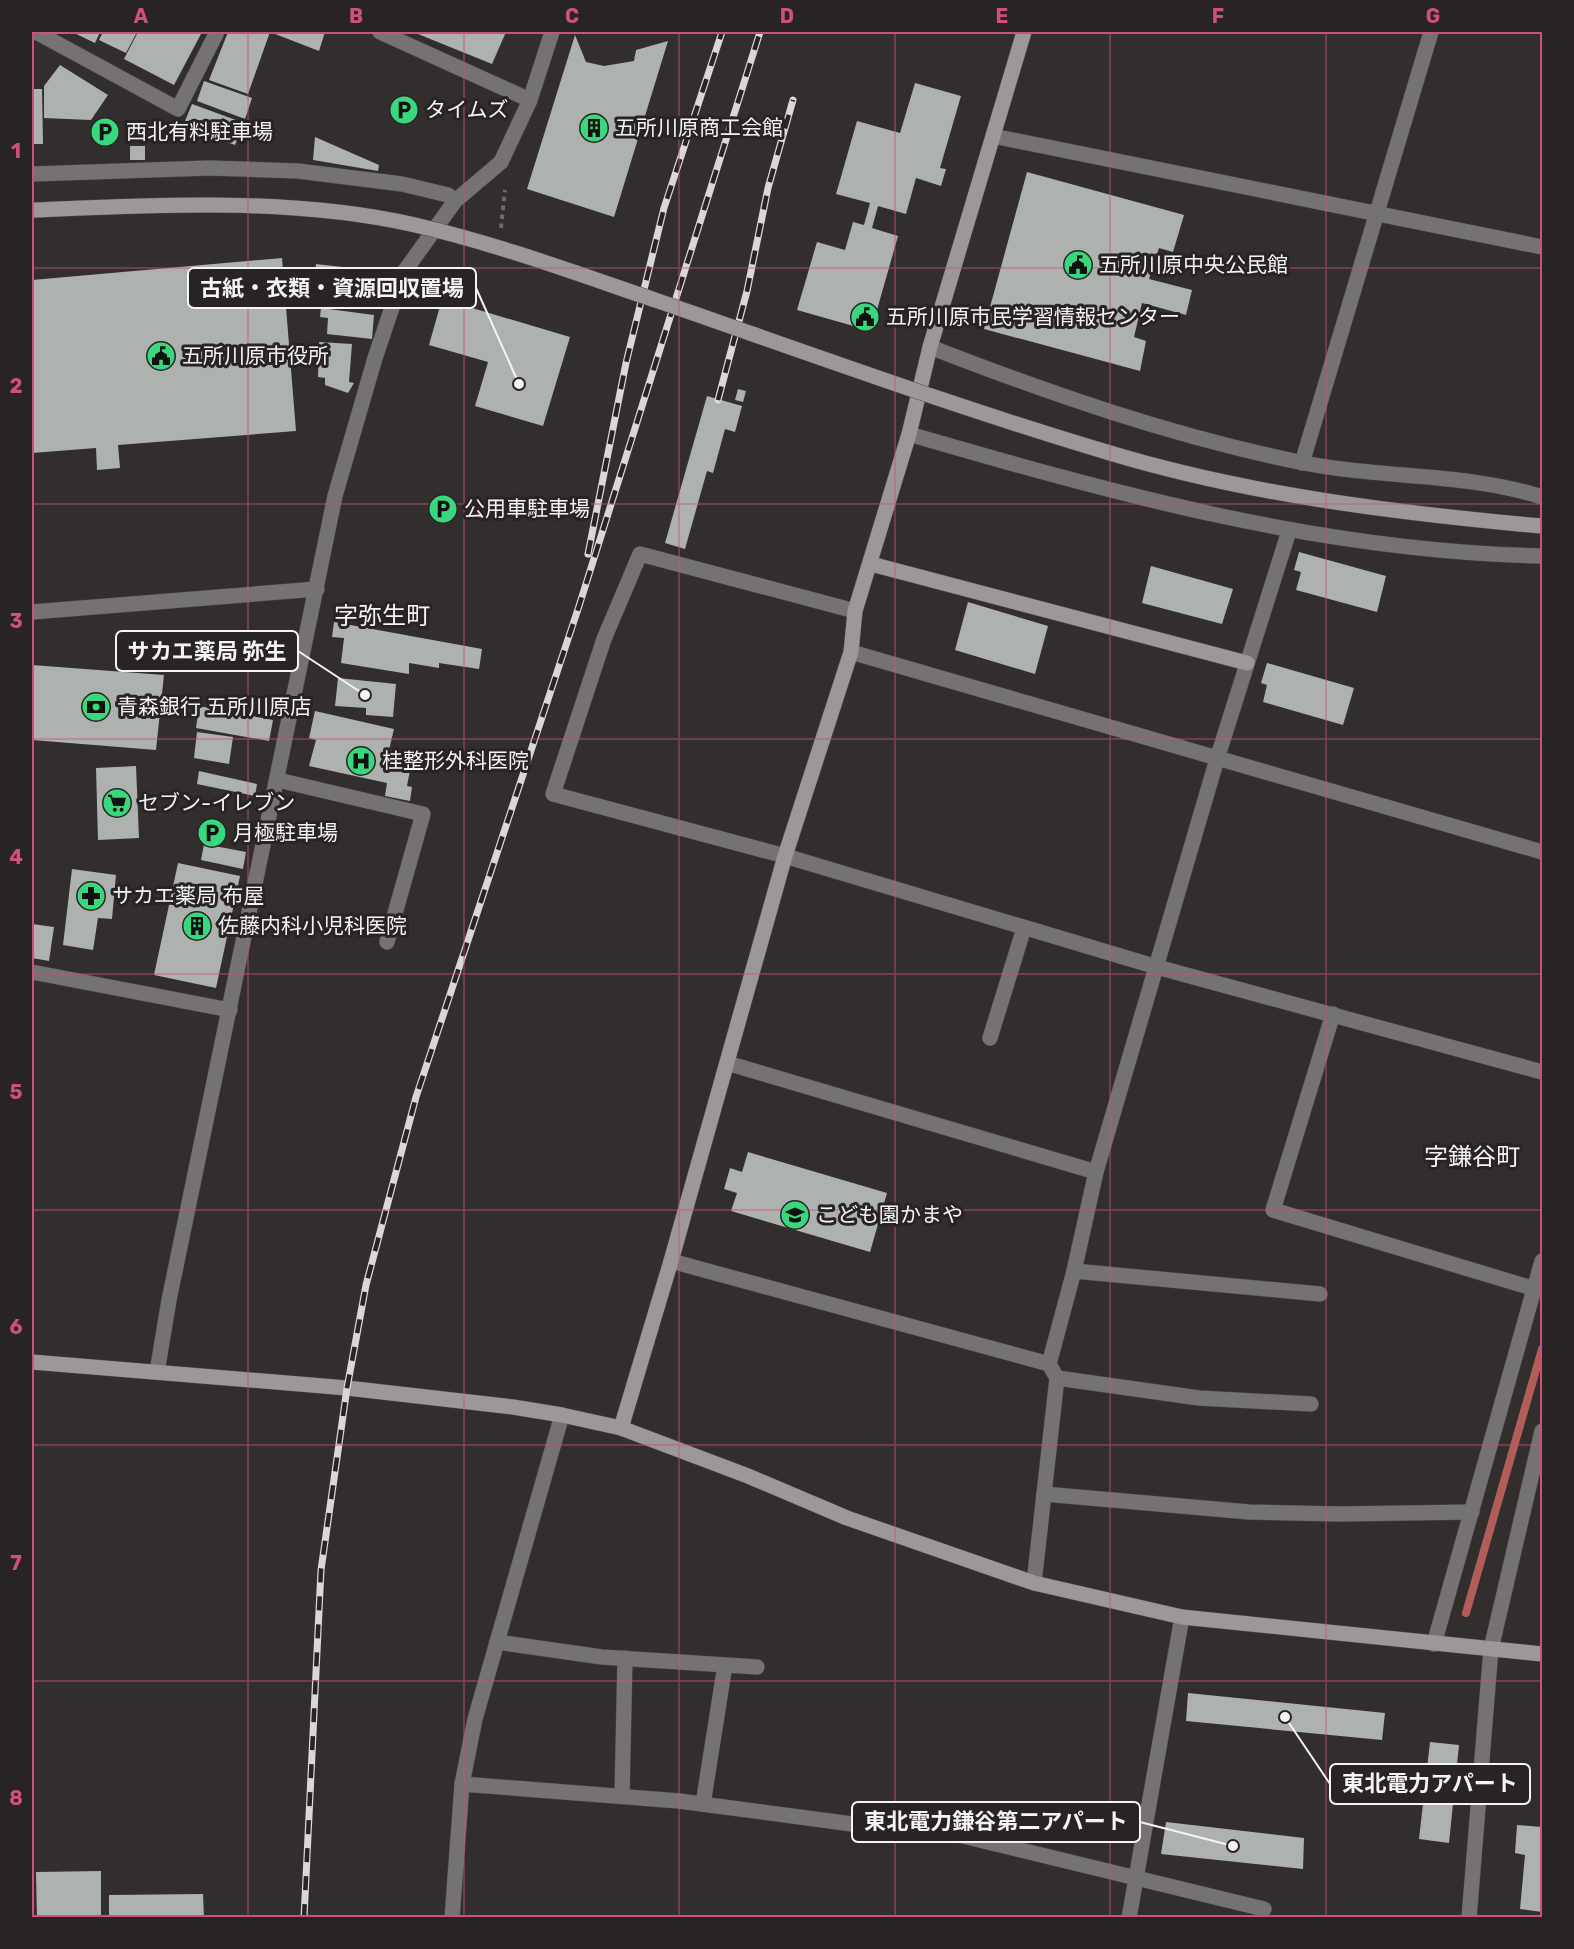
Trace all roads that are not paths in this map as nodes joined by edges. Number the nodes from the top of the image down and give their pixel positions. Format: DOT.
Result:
graph roads {
  1 [pos="36,32"];
  2 [pos="217,32"];
  3 [pos="380,32"];
  4 [pos="552,32"];
  5 [pos="1024,32"];
  6 [pos="1431,32"];
  7 [pos="530,100"];
  8 [pos="993,136"];
  9 [pos="32,174"];
  10 [pos="455,201"];
  11 [pos="32,210"];
  12 [pos="1377,215"];
  13 [pos="1542,247"];
  14 [pos="930,347"];
  15 [pos="909,434"];
  16 [pos="1302,463"];
  17 [pos="1542,496"];
  18 [pos="1542,526"];
  19 [pos="1289,531"];
  20 [pos="1542,556"];
  21 [pos="871,564"];
  22 [pos="317,589"];
  23 [pos="855,611"];
  24 [pos="32,612"];
  25 [pos="851,652"];
  26 [pos="1247,663"];
  27 [pos="1216,759"];
  28 [pos="278,780"];
  29 [pos="1542,852"];
  30 [pos="784,856"];
  31 [pos="1024,927"];
  32 [pos="387,942"];
  33 [pos="1156,967"];
  34 [pos="32,972"];
  35 [pos="230,1010"];
  36 [pos="1333,1014"];
  37 [pos="990,1038"];
  38 [pos="727,1063"];
  39 [pos="1542,1072"];
  40 [pos="1096,1172"];
  41 [pos="671,1261"];
  42 [pos="1542,1262"];
  43 [pos="1074,1271"];
  44 [pos="1535,1289"];
  45 [pos="1320,1294"];
  46 [pos="32,1362"];
  47 [pos="1049,1364"];
  48 [pos="157,1372"];
  49 [pos="1057,1378"];
  50 [pos="1311,1404"];
  51 [pos="562,1415"];
  52 [pos="621,1428"];
  53 [pos="1542,1431"];
  54 [pos="1044,1494"];
  55 [pos="1472,1512"];
  56 [pos="1034,1583"];
  57 [pos="1182,1617"];
  58 [pos="497,1642"];
  59 [pos="1434,1644"];
  60 [pos="1491,1649"];
  61 [pos="1542,1654"];
  62 [pos="625,1658"];
  63 [pos="724,1665"];
  64 [pos="757,1667"];
  65 [pos="462,1784"];
  66 [pos="622,1796"];
  67 [pos="704,1804"];
  68 [pos="1136,1877"];
  69 [pos="1264,1909"];
  70 [pos="452,1917"];
  71 [pos="1129,1917"];
  72 [pos="1470,1917"];
  1 -- 2 [label="street"];
  3 -- 7 [label="street"];
  4 -- 7 [label="street"];
  5 -- 8 [label="street"];
  6 -- 12 [label="street"];
  7 -- 10 [label="street"];
  8 -- 12 [label="street"];
  8 -- 14 [label="street"];
  9 -- 10 [label="street"];
  10 -- 22 [label="street"];
  11 -- 18 [label="street, bridge"];
  12 -- 13 [label="street"];
  12 -- 16 [label="street"];
  14 -- 15 [label="street"];
  14 -- 16 [label="street"];
  15 -- 19 [label="street"];
  15 -- 21 [label="street"];
  16 -- 17 [label="street"];
  19 -- 20 [label="street"];
  19 -- 26 [label="street"];
  21 -- 23 [label="street"];
  21 -- 26 [label="street"];
  22 -- 24 [label="street"];
  22 -- 28 [label="street"];
  23 -- 25 [label="street"];
  23 -- 30 [label="street"];
  25 -- 27 [label="street"];
  25 -- 30 [label="street"];
  26 -- 27 [label="street"];
  27 -- 29 [label="street"];
  27 -- 33 [label="street"];
  28 -- 32 [label="street"];
  28 -- 35 [label="street"];
  30 -- 31 [label="street"];
  30 -- 38 [label="street"];
  31 -- 33 [label="street"];
  31 -- 37 [label="street"];
  33 -- 36 [label="street"];
  33 -- 40 [label="street"];
  34 -- 35 [label="street"];
  35 -- 48 [label="street"];
  36 -- 39 [label="street"];
  36 -- 44 [label="street"];
  38 -- 40 [label="street"];
  38 -- 41 [label="street"];
  40 -- 43 [label="street"];
  41 -- 47 [label="street"];
  41 -- 52 [label="street"];
  42 -- 44 [label="street"];
  43 -- 45 [label="street"];
  43 -- 47 [label="street"];
  44 -- 55 [label="street"];
  46 -- 48 [label="street"];
  47 -- 49 [label="street"];
  48 -- 51 [label="street"];
  49 -- 50 [label="street"];
  49 -- 54 [label="street"];
  51 -- 52 [label="street"];
  51 -- 58 [label="street"];
  52 -- 56 [label="street"];
  53 -- 60 [label="street"];
  54 -- 55 [label="street"];
  54 -- 56 [label="street"];
  55 -- 59 [label="street"];
  56 -- 57 [label="street"];
  57 -- 59 [label="street"];
  57 -- 68 [label="street"];
  58 -- 62 [label="street"];
  58 -- 65 [label="street"];
  59 -- 60 [label="street"];
  60 -- 61 [label="street"];
  60 -- 72 [label="street"];
  62 -- 63 [label="street"];
  62 -- 66 [label="street"];
  63 -- 64 [label="street"];
  63 -- 67 [label="street"];
  65 -- 66 [label="street"];
  65 -- 70 [label="street"];
  66 -- 67 [label="street"];
  67 -- 68 [label="street"];
  68 -- 69 [label="street"];
  68 -- 71 [label="street"];
}
